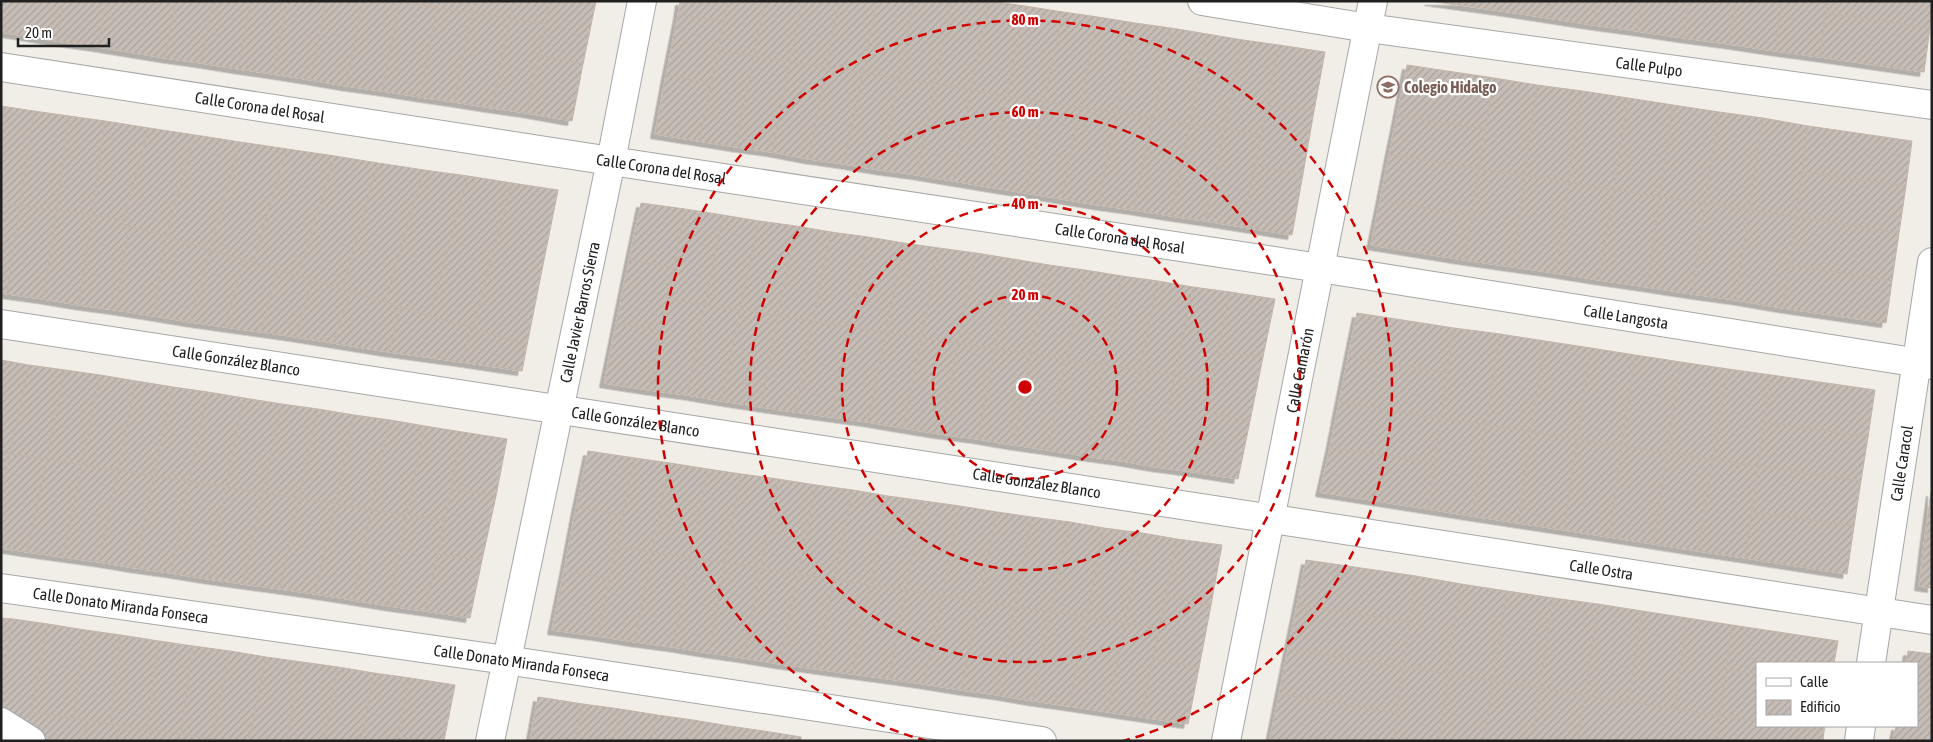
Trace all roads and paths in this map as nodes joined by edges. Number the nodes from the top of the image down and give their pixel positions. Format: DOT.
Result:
graph roads {
  1 [pos="642,1"];
  2 [pos="1202,1"];
  3 [pos="1373,1"];
  4 [pos="1368,28"];
  5 [pos="1,66"];
  6 [pos="1932,105"];
  7 [pos="610,161"];
  8 [pos="1932,262"];
  9 [pos="1320,268"];
  10 [pos="1,324"];
  11 [pos="1924,364"];
  12 [pos="558,409"];
  13 [pos="1270,519"];
  14 [pos="1,588"];
  15 [pos="1878,612"];
  16 [pos="1932,620"];
  17 [pos="506,660"];
  18 [pos="1871,662"];
  19 [pos="1,722"];
  20 [pos="1861,727"];
  21 [pos="31,741"];
  22 [pos="490,741"];
  23 [pos="1042,741"];
  24 [pos="1226,741"];
  25 [pos="1859,741"];
  1 -- 7 [label="street, Calle Javier Barros Sierra"];
  2 -- 4 [label="street, Calle Pulpo"];
  3 -- 4 [label="street, Calle Camarón"];
  4 -- 6 [label="street, Calle Pulpo"];
  4 -- 9 [label="street, Calle Camarón"];
  5 -- 7 [label="street, Calle Corona del Rosal"];
  7 -- 9 [label="street, Calle Corona del Rosal"];
  7 -- 12 [label="street, Calle Javier Barros Sierra"];
  8 -- 11 [label="street, Calle Caracol"];
  9 -- 11 [label="street, Calle Langosta"];
  9 -- 13 [label="street, Calle Camarón"];
  10 -- 12 [label="street, Calle González Blanco"];
  11 -- 15 [label="street, Calle Caracol"];
  12 -- 13 [label="street, Calle González Blanco"];
  12 -- 17 [label="street, Calle Javier Barros Sierra"];
  13 -- 15 [label="street, Calle Ostra"];
  13 -- 24 [label="street, Calle Camarón"];
  14 -- 17 [label="street, Calle Donato Miranda Fonseca"];
  15 -- 16 [label="street, Calle Ostra"];
  15 -- 18 [label="street, Calle Caracol"];
  17 -- 22 [label="street, Calle Javier Barros Sierra"];
  17 -- 23 [label="street, Calle Donato Miranda Fonseca"];
  19 -- 21 [label="street"];
  20 -- 25 [label="street"];
}
